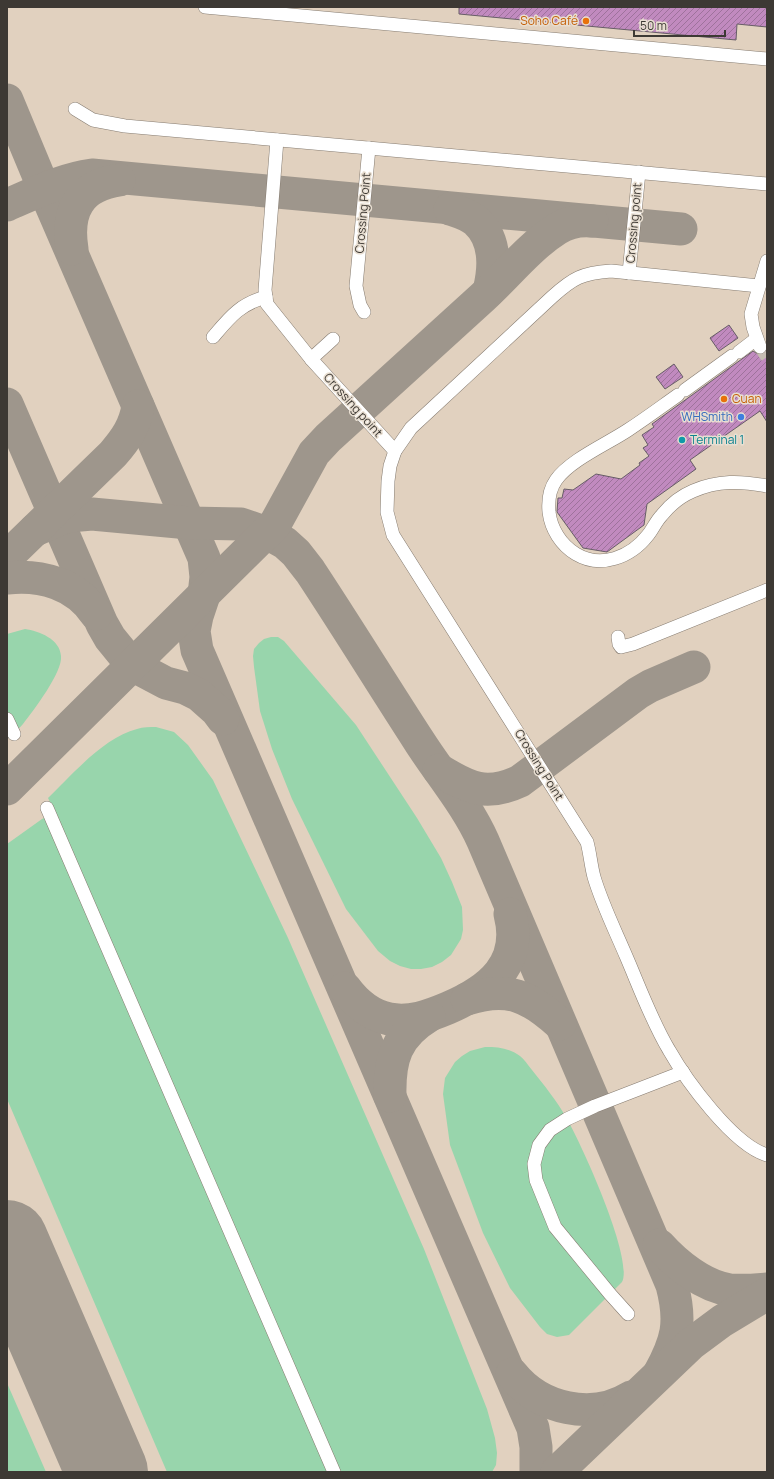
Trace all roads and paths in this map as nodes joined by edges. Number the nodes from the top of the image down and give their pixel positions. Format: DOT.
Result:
graph roads {
  1 [pos="205,7"];
  2 [pos="767,59"];
  3 [pos="75,109"];
  4 [pos="277,140"];
  5 [pos="369,148"];
  6 [pos="639,172"];
  7 [pos="767,184"];
  8 [pos="767,261"];
  9 [pos="629,273"];
  10 [pos="759,286"];
  11 [pos="266,297"];
  12 [pos="364,312"];
  13 [pos="213,337"];
  14 [pos="333,339"];
  15 [pos="311,360"];
  16 [pos="395,451"];
  17 [pos="767,486"];
  18 [pos="767,590"];
  19 [pos="618,637"];
  20 [pos="7,719"];
  21 [pos="14,734"];
  22 [pos="46,808"];
  23 [pos="683,1072"];
  24 [pos="767,1155"];
  25 [pos="628,1314"];
  26 [pos="334,1472"];
  1 -- 2 [label="lane"];
  3 -- 4 [label="lane"];
  4 -- 5 [label="lane"];
  4 -- 11 [label="lane"];
  5 -- 6 [label="lane"];
  5 -- 12 [label="lane, Crossing Point"];
  6 -- 7 [label="lane"];
  6 -- 9 [label="lane, Crossing point"];
  8 -- 10 [label="lane"];
  9 -- 10 [label="lane, Crossing Point"];
  9 -- 16 [label="lane, Crossing Point"];
  10 -- 17 [label="lane"];
  11 -- 13 [label="lane"];
  11 -- 15 [label="lane, Crossing point"];
  14 -- 15 [label="lane"];
  15 -- 16 [label="lane, Crossing point"];
  16 -- 23 [label="lane, Crossing Point"];
  18 -- 19 [label="lane"];
  20 -- 21 [label="lane"];
  22 -- 26 [label="lane"];
  23 -- 24 [label="lane"];
  23 -- 25 [label="lane"];
}
